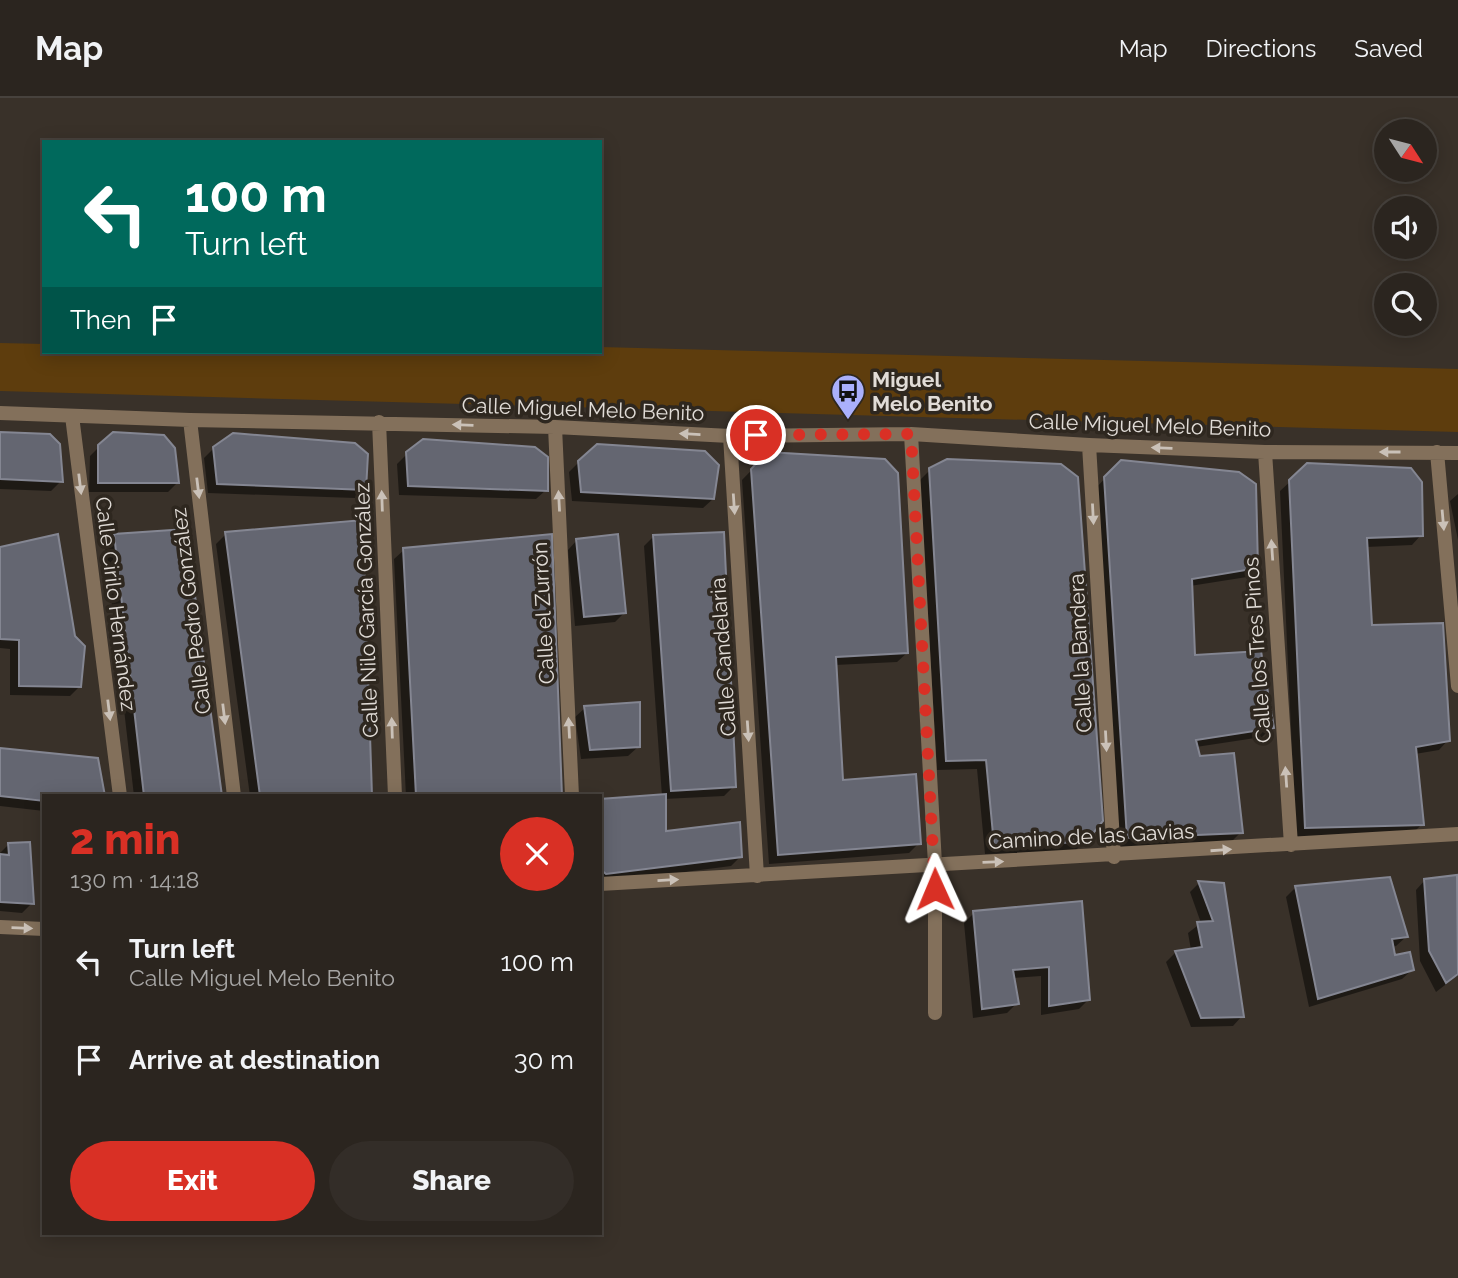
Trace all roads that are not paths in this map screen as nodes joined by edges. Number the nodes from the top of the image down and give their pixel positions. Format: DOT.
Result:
graph roads {
  1 [pos="0,413"];
  2 [pos="72,416"];
  3 [pos="190,420"];
  4 [pos="379,422"];
  5 [pos="555,427"];
  6 [pos="911,434"];
  7 [pos="730,436"];
  8 [pos="1088,445"];
  9 [pos="1265,452"];
  10 [pos="1437,452"];
  11 [pos="1458,453"];
  12 [pos="1458,686"];
  13 [pos="120,794"];
  14 [pos="234,794"];
  15 [pos="395,794"];
  16 [pos="572,794"];
  17 [pos="1458,834"];
  18 [pos="1291,845"];
  19 [pos="1114,857"];
  20 [pos="935,864"];
  21 [pos="757,876"];
  22 [pos="602,884"];
  23 [pos="0,927"];
  24 [pos="42,929"];
  25 [pos="935,1013"];
  1 -- 2 [label="street, Calle Miguel Melo Benito"];
  2 -- 3 [label="street, Calle Miguel Melo Benito"];
  2 -- 13 [label="street, Calle Cirilo Hernández, one-way"];
  3 -- 4 [label="street, Calle Miguel Melo Benito"];
  3 -- 14 [label="street, Calle Pedro González, one-way"];
  5 -- 4 [label="street, Calle Miguel Melo Benito, one-way"];
  15 -- 4 [label="street, Calle Nilo García González, one-way"];
  7 -- 5 [label="street, Calle Miguel Melo Benito, one-way"];
  16 -- 5 [label="street, Calle el Zurrón, one-way"];
  6 -- 7 [label="street, Calle Miguel Melo Benito"];
  6 -- 8 [label="street, Calle Miguel Melo Benito"];
  6 -- 20 [label="street"];
  7 -- 21 [label="street, Calle Candelaria, one-way"];
  9 -- 8 [label="street, Calle Miguel Melo Benito, one-way"];
  8 -- 19 [label="street, Calle la Bandera, one-way"];
  10 -- 9 [label="street, Calle Miguel Melo Benito, one-way"];
  18 -- 9 [label="street, Calle los Tres Pinos, one-way"];
  10 -- 11 [label="street, Calle Miguel Melo Benito"];
  10 -- 12 [label="street, one-way"];
  17 -- 18 [label="street, Camino de las Gavias"];
  19 -- 18 [label="street, Camino de las Gavias, one-way"];
  20 -- 19 [label="street, Camino de las Gavias, one-way"];
  20 -- 21 [label="street, Camino de las Gavias"];
  20 -- 25 [label="street"];
  22 -- 21 [label="street, Camino de las Gavias, one-way"];
  23 -- 24 [label="street, one-way"];
}
